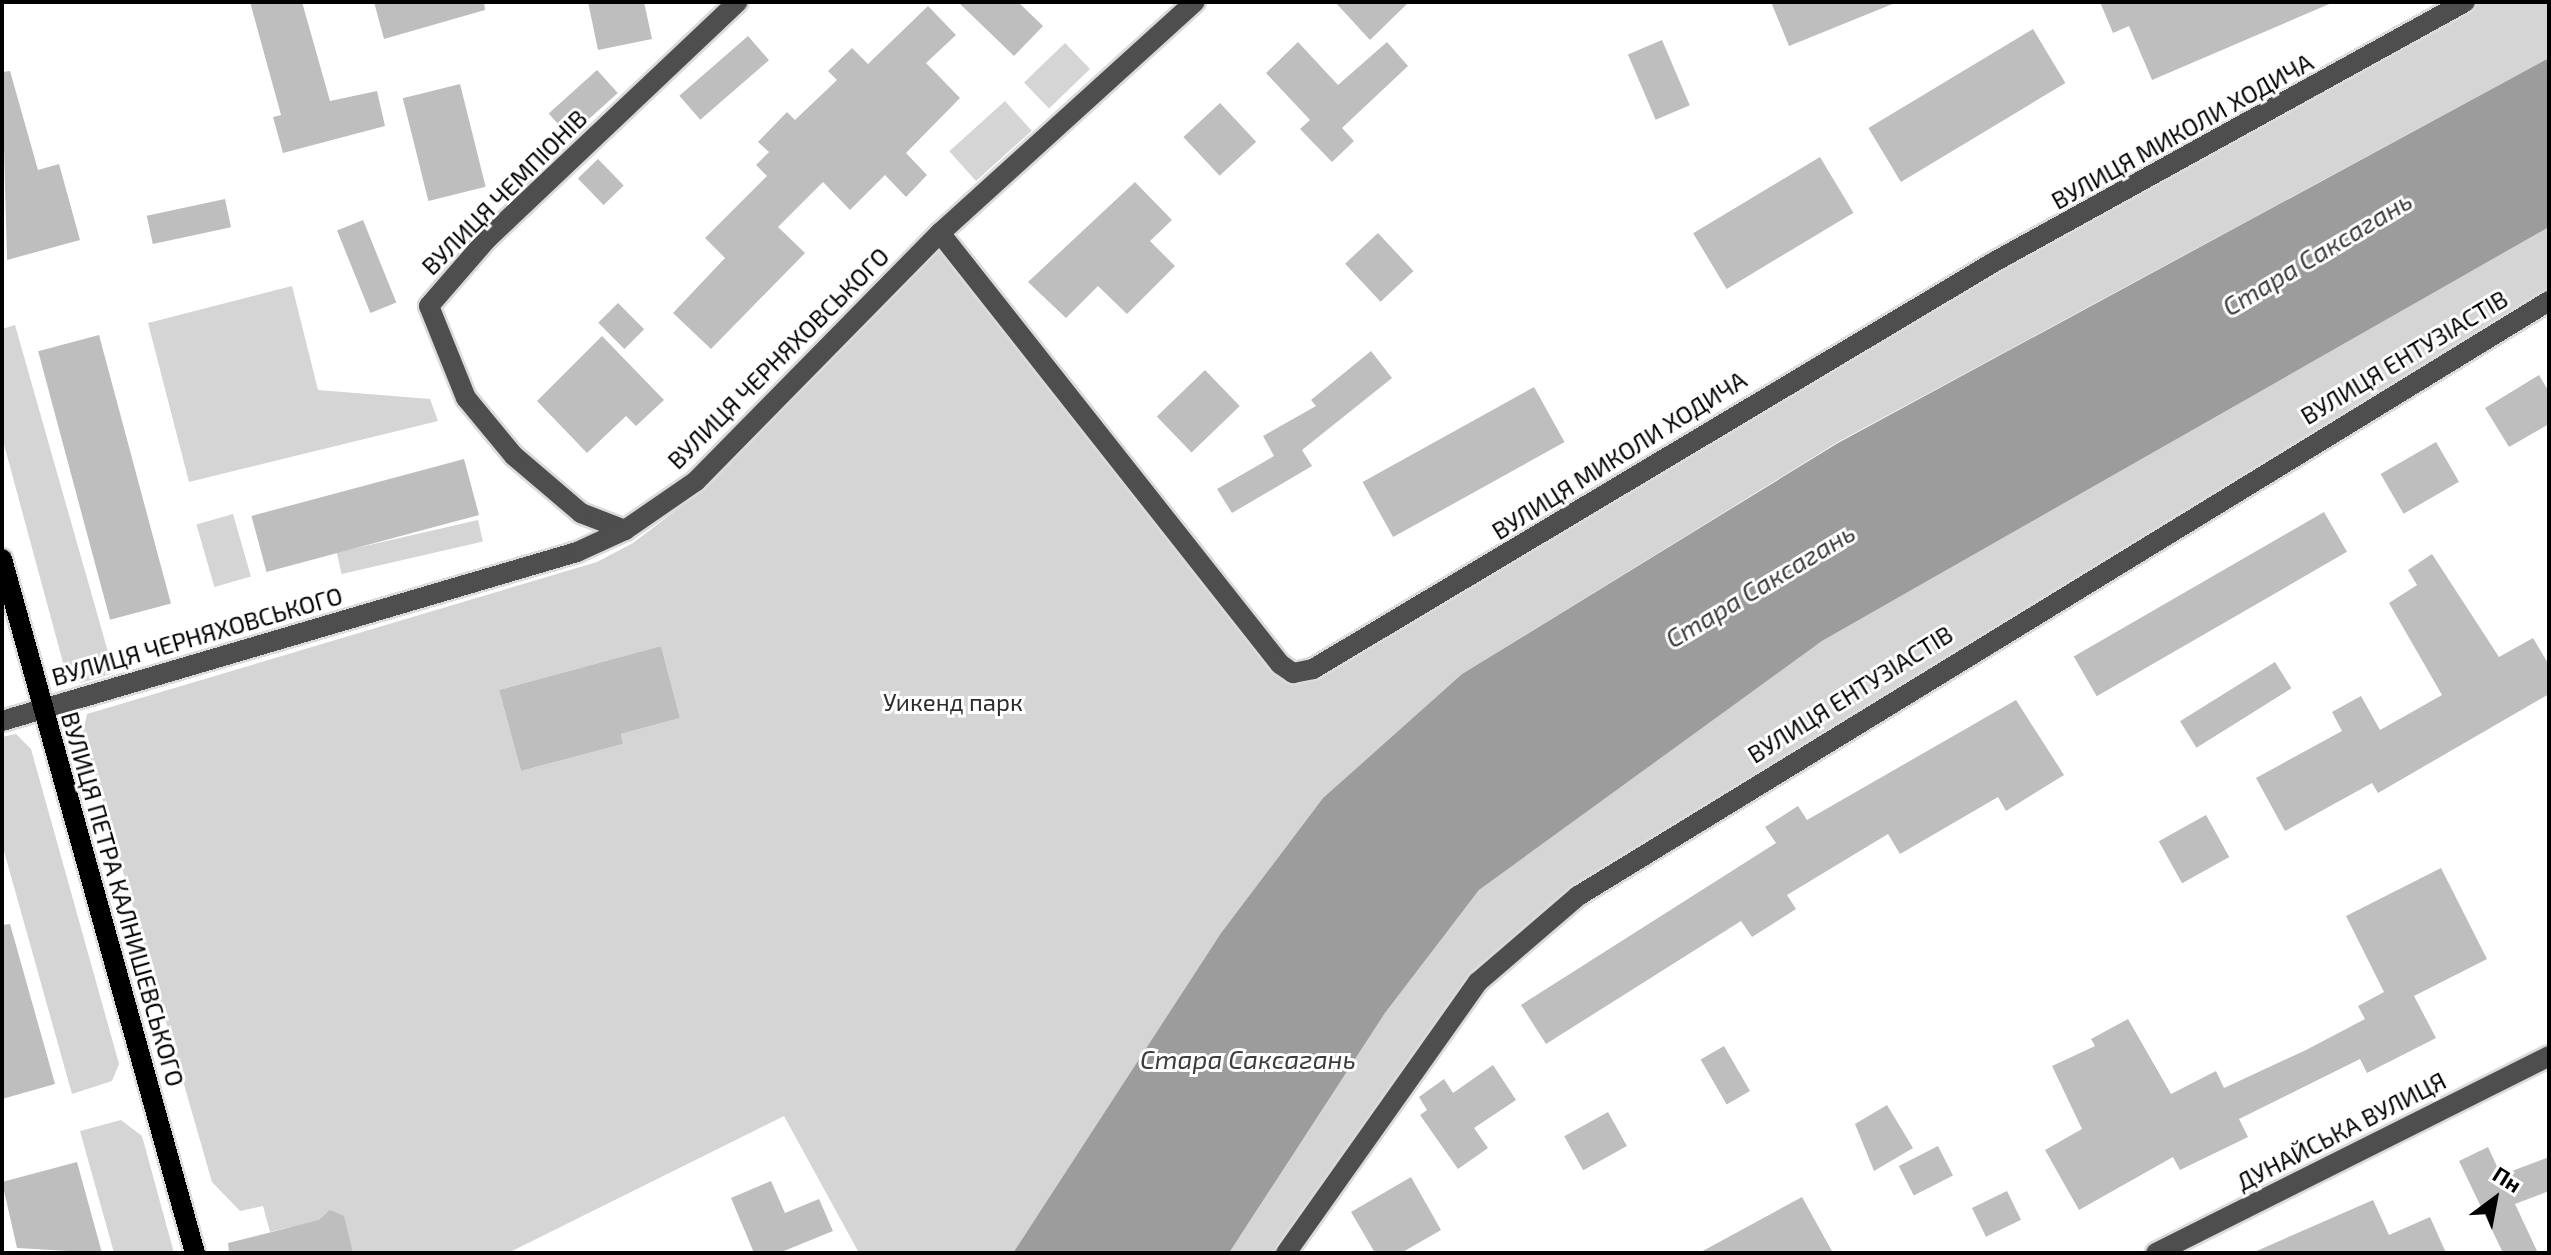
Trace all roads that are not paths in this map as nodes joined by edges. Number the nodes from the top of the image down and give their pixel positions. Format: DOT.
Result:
graph roads {
  1 [pos="738,2"];
  2 [pos="1195,2"];
  3 [pos="2465,2"];
  4 [pos="940,233"];
  5 [pos="2549,301"];
  6 [pos="625,530"];
  7 [pos="2,559"];
  8 [pos="43,709"];
  9 [pos="2,721"];
  10 [pos="2549,1056"];
  11 [pos="195,1253"];
  12 [pos="1286,1253"];
  13 [pos="2156,1253"];
  1 -- 6 [label="street, ВУЛИЦЯ ЧЕМПІОНІВ"];
  2 -- 4 [label="street, ВУЛИЦЯ ЧЕРНЯХОВСЬКОГО"];
  3 -- 4 [label="street, ВУЛИЦЯ МИКОЛИ ХОДИЧА"];
  4 -- 6 [label="street, ВУЛИЦЯ ЧЕРНЯХОВСЬКОГО"];
  5 -- 12 [label="street, ВУЛИЦЯ ЕНТУЗІАСТІВ"];
  6 -- 8 [label="street, ВУЛИЦЯ ЧЕРНЯХОВСЬКОГО"];
  7 -- 8 [label="main road, ВУЛИЦЯ ПЕТРА КАЛНИШЕВСЬКОГО"];
  8 -- 9 [label="street, ВУЛИЦЯ ЧЕРНЯХОВСЬКОГО"];
  8 -- 11 [label="main road, ВУЛИЦЯ ПЕТРА КАЛНИШЕВСЬКОГО"];
  10 -- 13 [label="street, ДУНАЙСЬКА ВУЛИЦЯ"];
}
